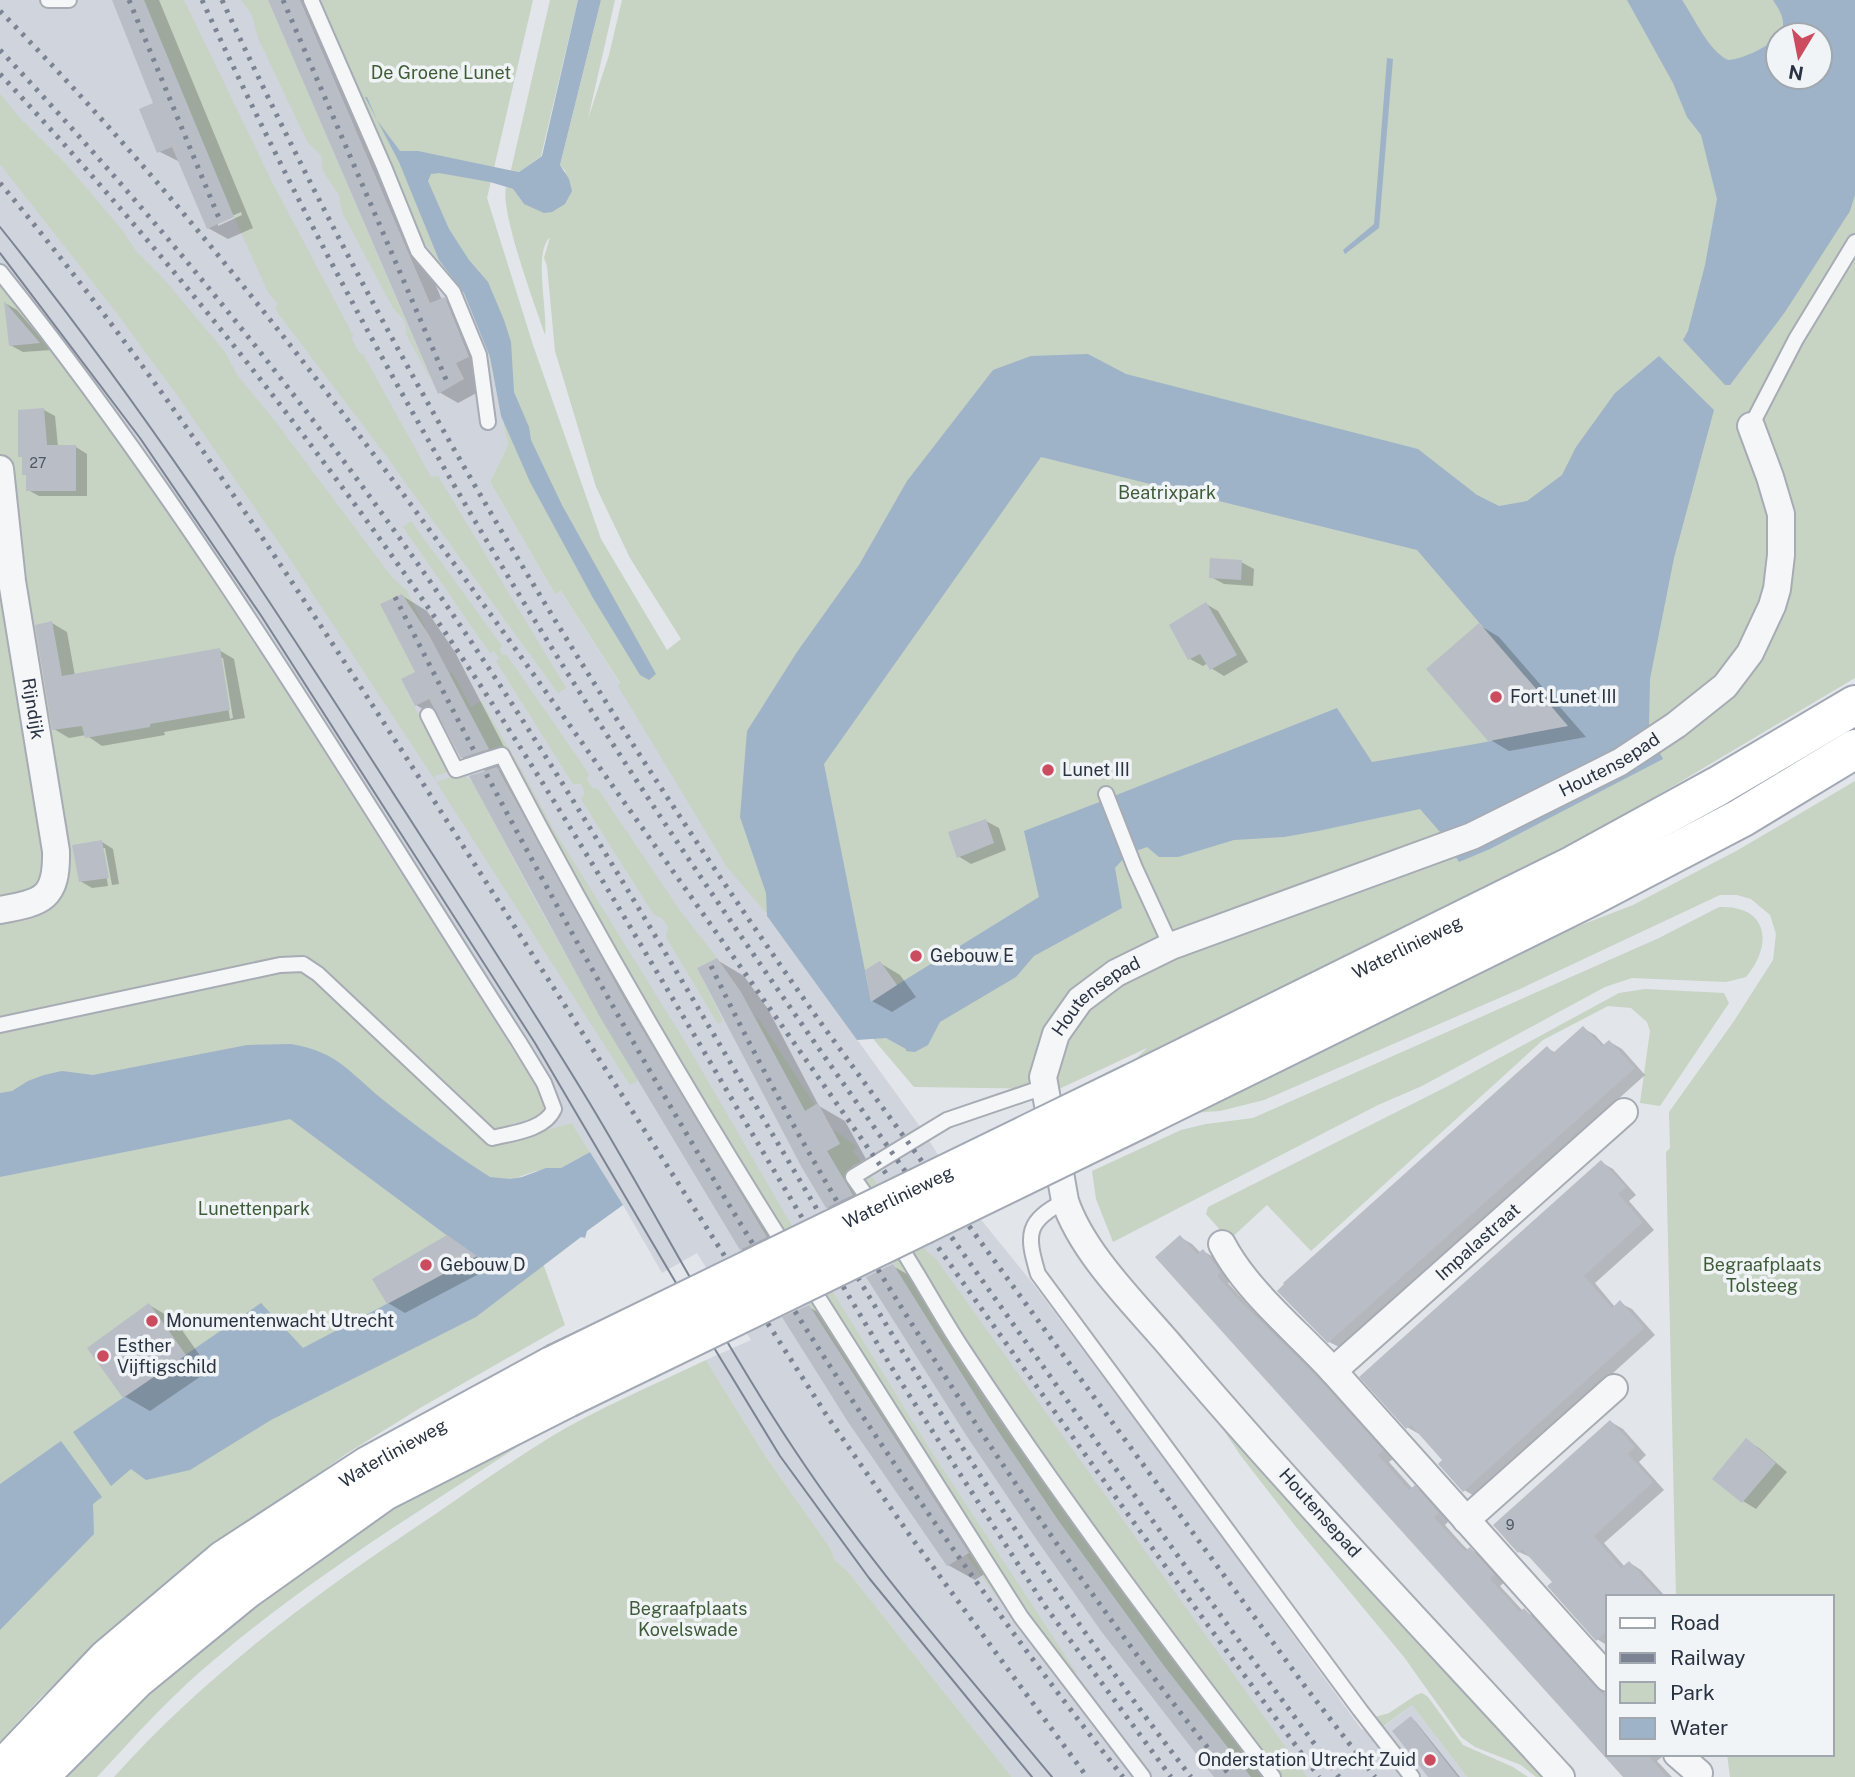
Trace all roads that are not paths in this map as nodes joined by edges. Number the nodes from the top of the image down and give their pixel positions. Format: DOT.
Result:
graph roads {
  1 [pos="48,0"];
  2 [pos="69,0"];
  3 [pos="311,0"];
  4 [pos="1855,242"];
  5 [pos="0,272"];
  6 [pos="488,422"];
  7 [pos="1751,426"];
  8 [pos="0,469"];
  9 [pos="1855,705"];
  10 [pos="428,715"];
  11 [pos="1855,749"];
  12 [pos="1106,794"];
  13 [pos="0,910"];
  14 [pos="1171,946"];
  15 [pos="0,1025"];
  16 [pos="1044,1087"];
  17 [pos="1141,1099"];
  18 [pos="1624,1112"];
  19 [pos="1065,1201"];
  20 [pos="1222,1244"];
  21 [pos="1333,1371"];
  22 [pos="560,1382"];
  23 [pos="1614,1388"];
  24 [pos="1466,1520"];
  25 [pos="1606,1676"];
  26 [pos="1680,1756"];
  27 [pos="1699,1768"];
  28 [pos="0,1772"];
  29 [pos="38,1777"];
  30 [pos="1143,1777"];
  31 [pos="1273,1777"];
  32 [pos="1412,1777"];
  33 [pos="1560,1777"];
  1 -- 2 [label="lane"];
  3 -- 6 [label="lane"];
  4 -- 7 [label="lane"];
  5 -- 15 [label="lane"];
  7 -- 14 [label="street, Houtensepad"];
  8 -- 13 [label="street, Rijndijk"];
  9 -- 17 [label="main road, Waterlinieweg"];
  10 -- 30 [label="lane, bridge"];
  11 -- 17 [label="main road, Waterlinieweg"];
  12 -- 14 [label="lane"];
  14 -- 16 [label="street, Houtensepad"];
  16 -- 19 [label="street, Houtensepad"];
  16 -- 31 [label="lane"];
  17 -- 22 [label="main road, Waterlinieweg, bridge"];
  18 -- 21 [label="street, Impalastraat"];
  19 -- 32 [label="lane"];
  19 -- 33 [label="street, Houtensepad"];
  20 -- 21 [label="street"];
  21 -- 24 [label="street"];
  22 -- 28 [label="main road, Waterlinieweg"];
  22 -- 29 [label="main road, Waterlinieweg"];
  23 -- 24 [label="street"];
  24 -- 25 [label="street"];
  26 -- 27 [label="street"];
}
